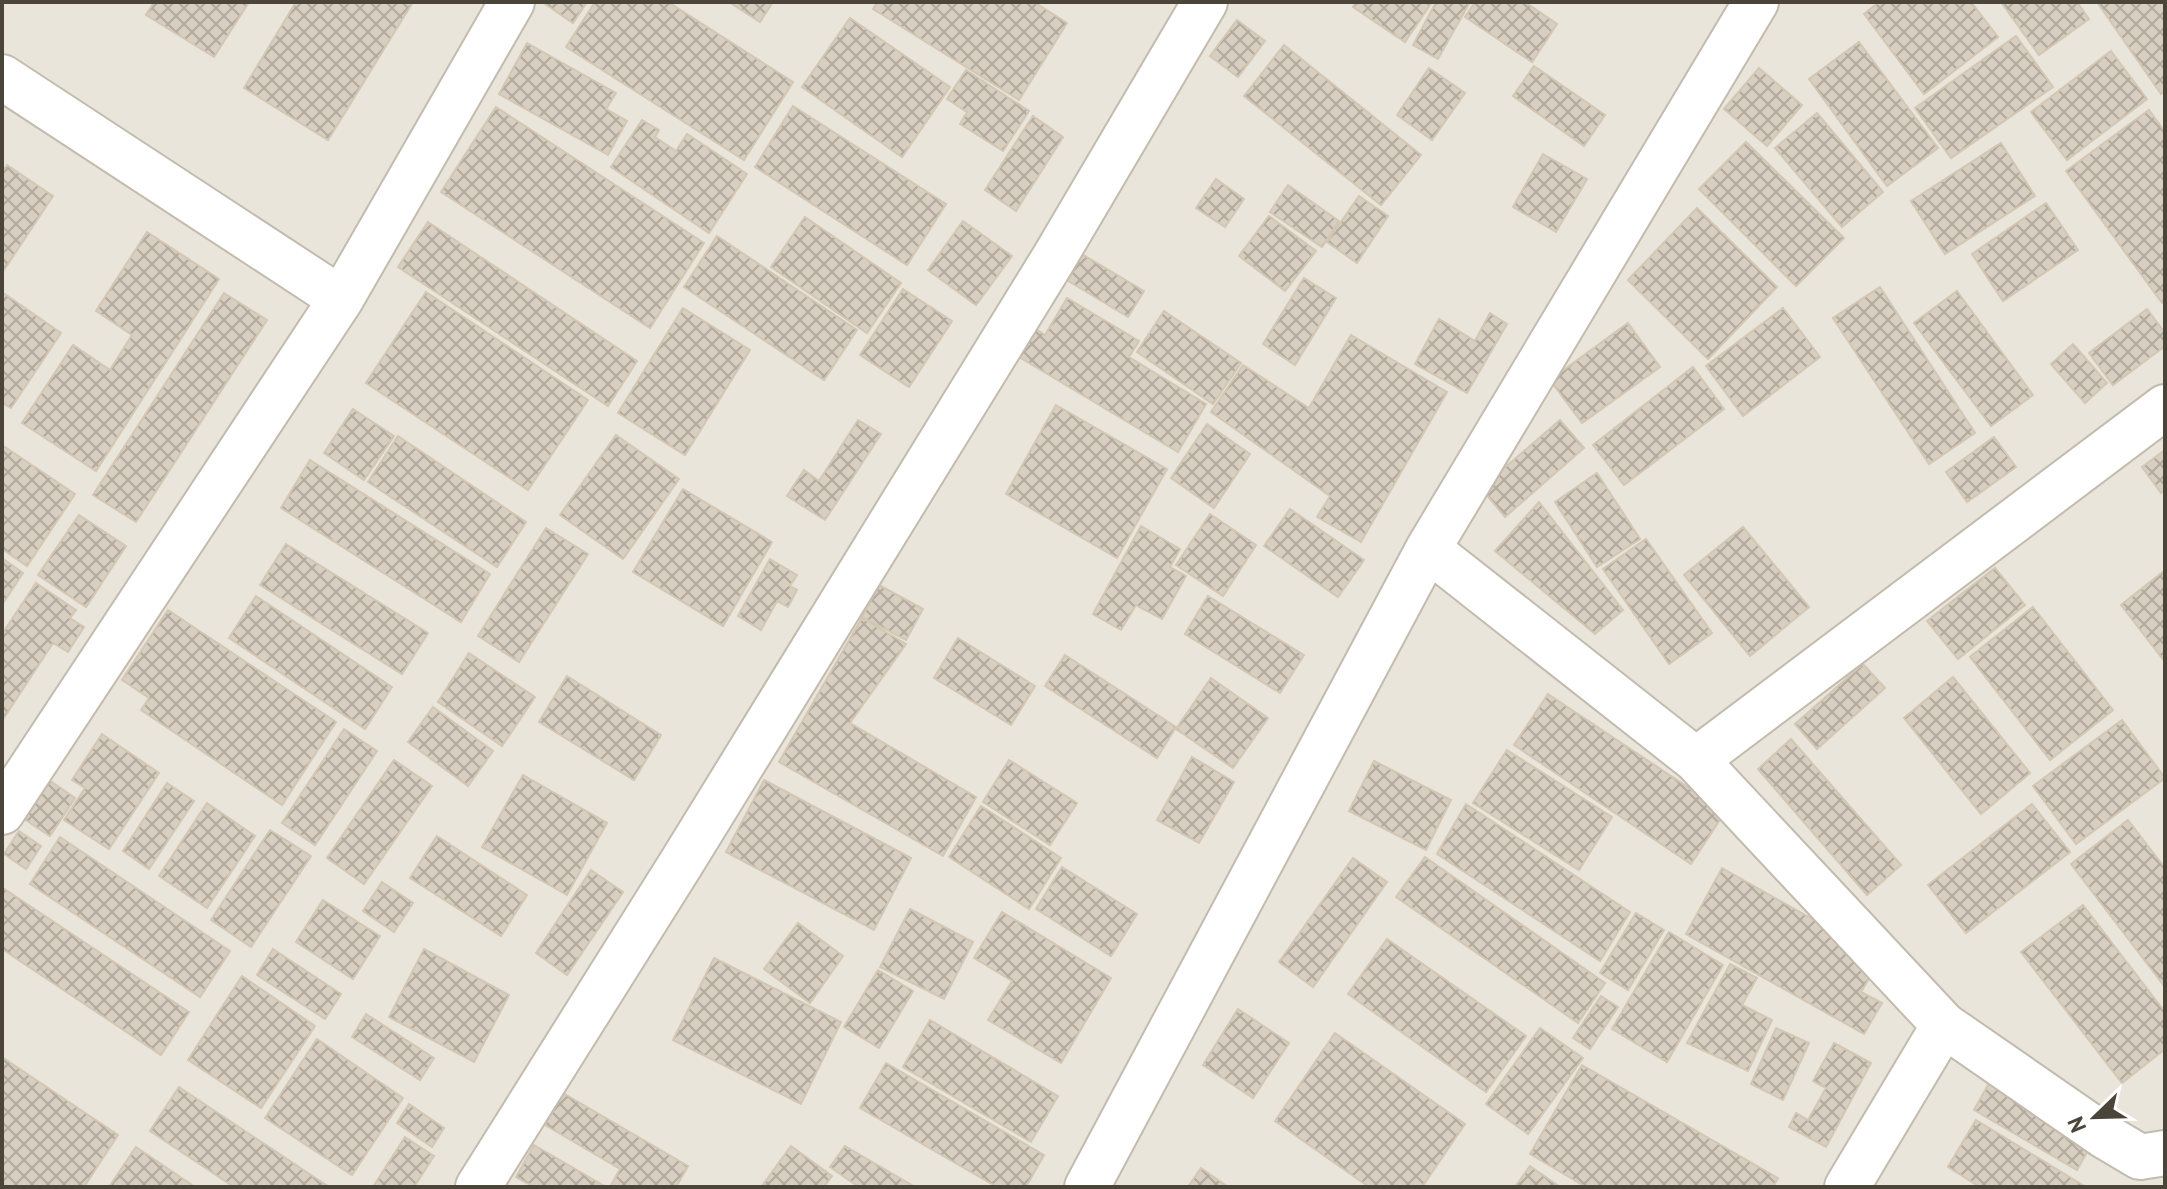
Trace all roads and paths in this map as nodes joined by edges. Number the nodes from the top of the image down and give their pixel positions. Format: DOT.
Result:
graph roads {
  1 [pos="512,2"];
  2 [pos="1205,2"];
  3 [pos="1756,2"];
  4 [pos="2,77"];
  5 [pos="341,299"];
  6 [pos="2165,407"];
  7 [pos="1428,549"];
  8 [pos="1696,760"];
  9 [pos="6,798"];
  10 [pos="1944,1025"];
  11 [pos="2165,1153"];
  12 [pos="478,1187"];
  13 [pos="1087,1187"];
  14 [pos="1847,1187"];
  1 -- 5 [label="street"];
  2 -- 12 [label="street"];
  3 -- 7 [label="street"];
  4 -- 5 [label="street"];
  5 -- 9 [label="street"];
  6 -- 8 [label="street"];
  7 -- 8 [label="street"];
  7 -- 13 [label="street"];
  8 -- 10 [label="street"];
  10 -- 11 [label="street"];
  10 -- 14 [label="street"];
}
